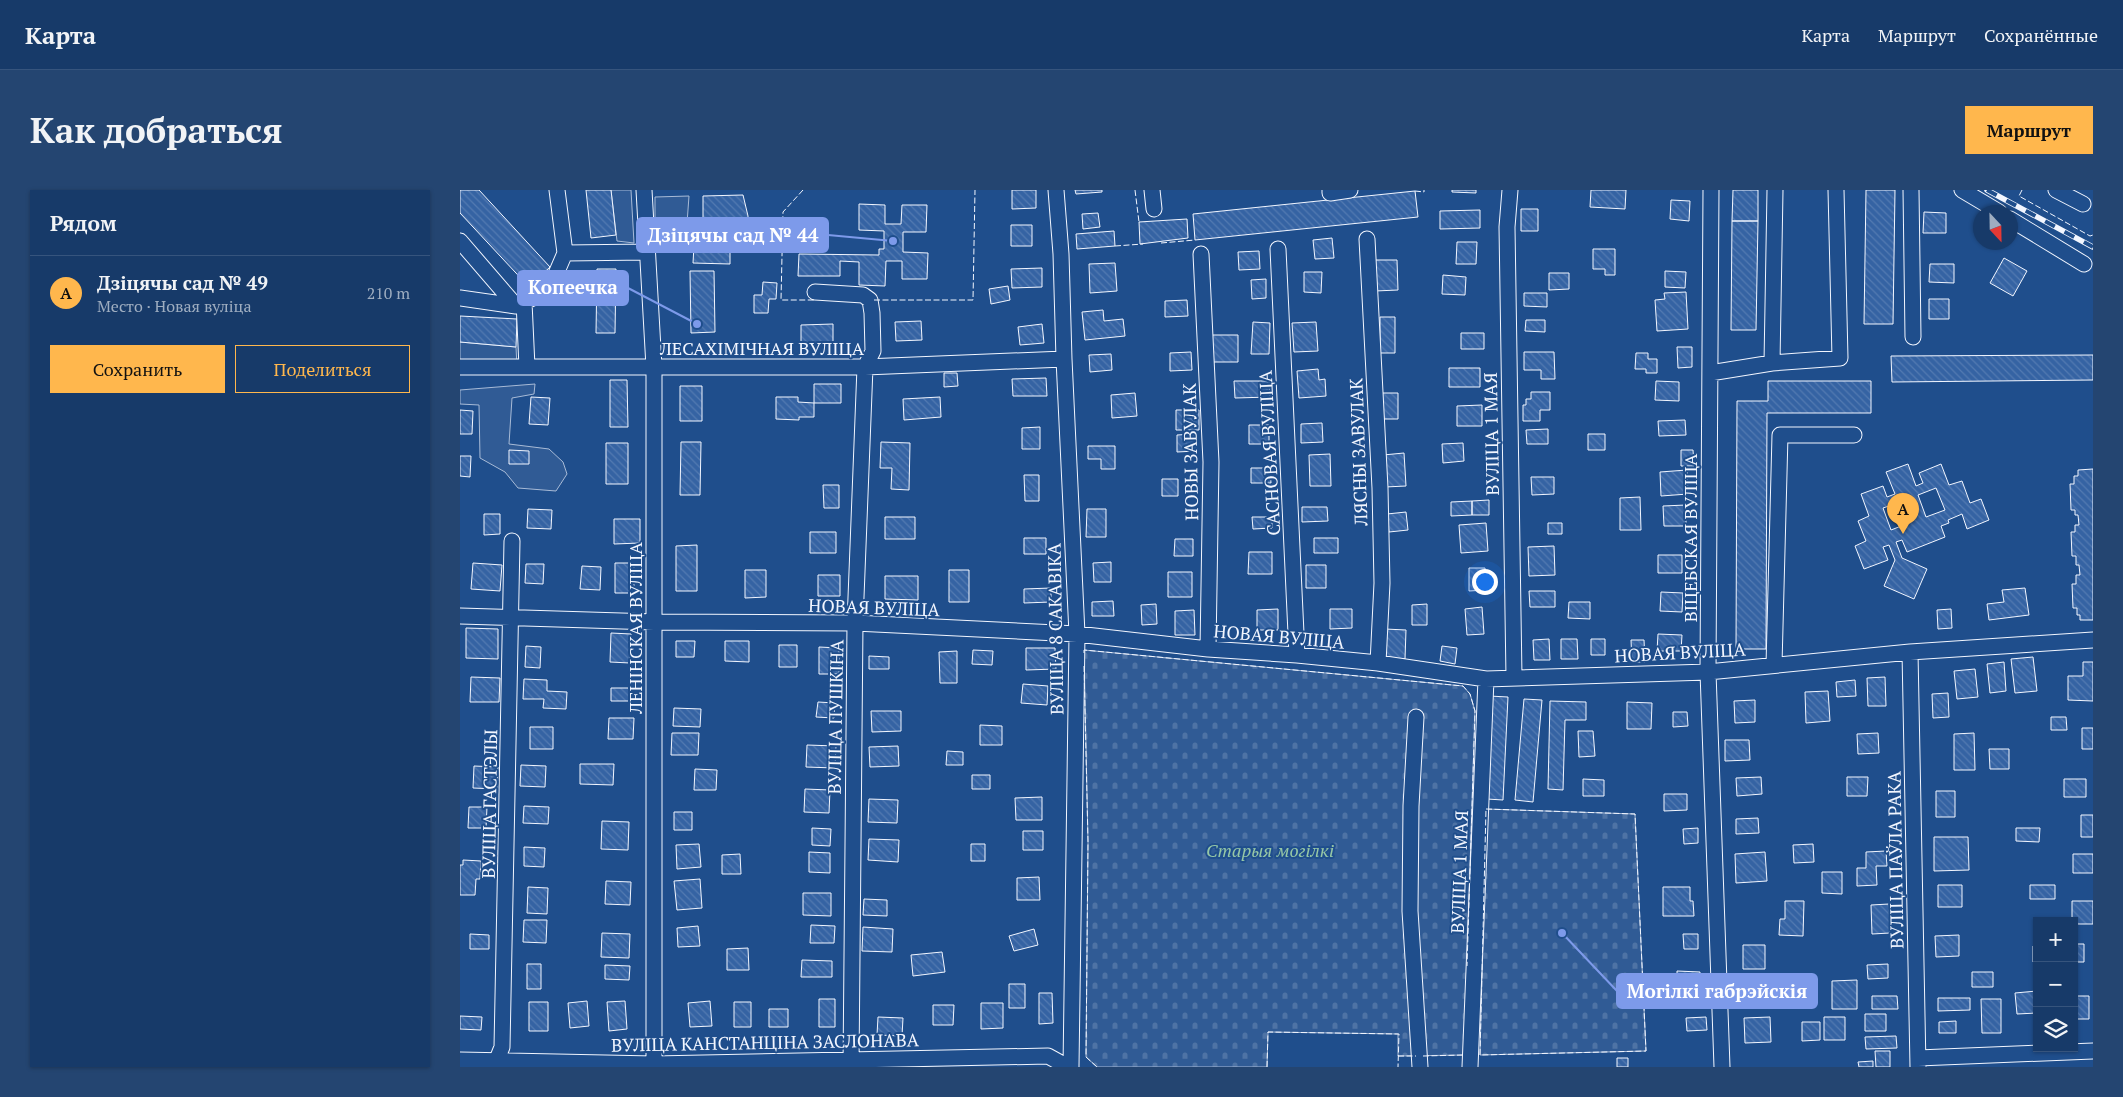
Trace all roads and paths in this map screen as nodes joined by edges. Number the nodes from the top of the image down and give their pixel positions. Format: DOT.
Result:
graph roads {
  1 [pos="557,190"];
  2 [pos="644,190"];
  3 [pos="1056,190"];
  4 [pos="1152,190"];
  5 [pos="1330,190"];
  6 [pos="1350,190"];
  7 [pos="1510,190"];
  8 [pos="1711,190"];
  9 [pos="1775,190"];
  10 [pos="1836,190"];
  11 [pos="1911,190"];
  12 [pos="1962,190"];
  13 [pos="2056,190"];
  14 [pos="2083,204"];
  15 [pos="1987,205"];
  16 [pos="1154,209"];
  17 [pos="2018,224"];
  18 [pos="1367,239"];
  19 [pos="460,241"];
  20 [pos="1278,249"];
  21 [pos="647,252"];
  22 [pos="565,253"];
  23 [pos="1201,254"];
  24 [pos="2084,264"];
  25 [pos="815,292"];
  26 [pos="460,298"];
  27 [pos="520,304"];
  28 [pos="1914,337"];
  29 [pos="1064,360"];
  30 [pos="1772,363"];
  31 [pos="460,367"];
  32 [pos="527,367"];
  33 [pos="654,367"];
  34 [pos="865,367"];
  35 [pos="1710,373"];
  36 [pos="1854,435"];
  37 [pos="512,541"];
  38 [pos="460,616"];
  39 [pos="512,618"];
  40 [pos="654,622"];
  41 [pos="855,623"];
  42 [pos="1077,634"];
  43 [pos="2093,640"];
  44 [pos="1208,649"];
  45 [pos="1910,652"];
  46 [pos="1297,655"];
  47 [pos="1378,664"];
  48 [pos="1774,665"];
  49 [pos="1708,672"];
  50 [pos="1514,677"];
  51 [pos="1486,679"];
  52 [pos="1416,717"];
  53 [pos="2093,1051"];
  54 [pos="460,1060"];
  55 [pos="1918,1062"];
  56 [pos="495,1064"];
  57 [pos="851,1064"];
  58 [pos="654,1065"];
  59 [pos="1069,1067"];
  60 [pos="1420,1067"];
  61 [pos="1470,1067"];
  62 [pos="1722,1067"];
  1 -- 22 [label="street"];
  2 -- 21 [label="street, ЛЕНІНСКАЯ ВУЛІЦА"];
  3 -- 29 [label="street, ВУЛІЦА 8 САКАВІКА"];
  4 -- 16 [label="street"];
  5 -- 6 [label="street"];
  7 -- 50 [label="street, ВУЛІЦА 1 МАЯ"];
  8 -- 35 [label="street, ВІЦЕБСКАЯ ВУЛІЦА"];
  9 -- 30 [label="street"];
  10 -- 30 [label="street"];
  11 -- 28 [label="street"];
  12 -- 15 [label="street"];
  13 -- 14 [label="street"];
  17 -- 24 [label="street"];
  18 -- 47 [label="street, ЛЯСНЫ ЗАВУЛАК"];
  19 -- 27 [label="street"];
  20 -- 46 [label="street, САСНОВАЯ ВУЛІЦА"];
  21 -- 22 [label="street"];
  21 -- 33 [label="street, ЛЕНІНСКАЯ ВУЛІЦА"];
  22 -- 27 [label="street"];
  23 -- 44 [label="street, НОВЫ ЗАВУЛАК"];
  25 -- 34 [label="street, ВУЛІЦА ПУШКІНА"];
  26 -- 27 [label="street"];
  27 -- 32 [label="street"];
  29 -- 34 [label="street, ЛЕСАХІМІЧНАЯ ВУЛІЦА"];
  29 -- 42 [label="street, ВУЛІЦА 8 САКАВІКА"];
  30 -- 35 [label="street"];
  31 -- 32 [label="street, ЛЕСАХІМІЧНАЯ ВУЛІЦА"];
  32 -- 33 [label="street, ЛЕСАХІМІЧНАЯ ВУЛІЦА"];
  33 -- 34 [label="street, ЛЕСАХІМІЧНАЯ ВУЛІЦА"];
  33 -- 40 [label="street, ЛЕНІНСКАЯ ВУЛІЦА"];
  34 -- 41 [label="street, ВУЛІЦА ПУШКІНА"];
  35 -- 49 [label="street, ВІЦЕБСКАЯ ВУЛІЦА"];
  36 -- 48 [label="street"];
  37 -- 39 [label="street, ВУЛІЦА ГАСТЭЛЫ"];
  38 -- 39 [label="street, НОВАЯ ВУЛІЦА"];
  39 -- 40 [label="street, НОВАЯ ВУЛІЦА"];
  39 -- 56 [label="street, ВУЛІЦА ГАСТЭЛЫ"];
  40 -- 41 [label="street, НОВАЯ ВУЛІЦА"];
  40 -- 58 [label="street, ЛЕНІНСКАЯ ВУЛІЦА"];
  41 -- 42 [label="street, НОВАЯ ВУЛІЦА"];
  41 -- 57 [label="street, ВУЛІЦА ПУШКІНА"];
  42 -- 44 [label="street, НОВАЯ ВУЛІЦА"];
  42 -- 59 [label="street, ВУЛІЦА 8 САКАВІКА"];
  43 -- 45 [label="street, НОВАЯ ВУЛІЦА"];
  44 -- 46 [label="street, НОВАЯ ВУЛІЦА"];
  45 -- 48 [label="street, НОВАЯ ВУЛІЦА"];
  45 -- 55 [label="street, ВУЛІЦА ПАЎЛА РАКА"];
  46 -- 47 [label="street, НОВАЯ ВУЛІЦА"];
  47 -- 51 [label="street, НОВАЯ ВУЛІЦА"];
  48 -- 49 [label="street, НОВАЯ ВУЛІЦА"];
  49 -- 50 [label="street, НОВАЯ ВУЛІЦА"];
  49 -- 62 [label="street, ВІЦЕБСКАЯ ВУЛІЦА"];
  50 -- 51 [label="street, НОВАЯ ВУЛІЦА"];
  51 -- 61 [label="street, ВУЛІЦА 1 МАЯ"];
  52 -- 60 [label="street"];
  53 -- 55 [label="street"];
  54 -- 56 [label="street, ВУЛІЦА КАНСТАНЦІНА ЗАСЛОНАВА"];
  56 -- 58 [label="street, ВУЛІЦА КАНСТАНЦІНА ЗАСЛОНАВА"];
  57 -- 58 [label="street, ВУЛІЦА КАНСТАНЦІНА ЗАСЛОНАВА"];
  57 -- 59 [label="street, ВУЛІЦА КАНСТАНЦІНА ЗАСЛОНАВА"];
}
